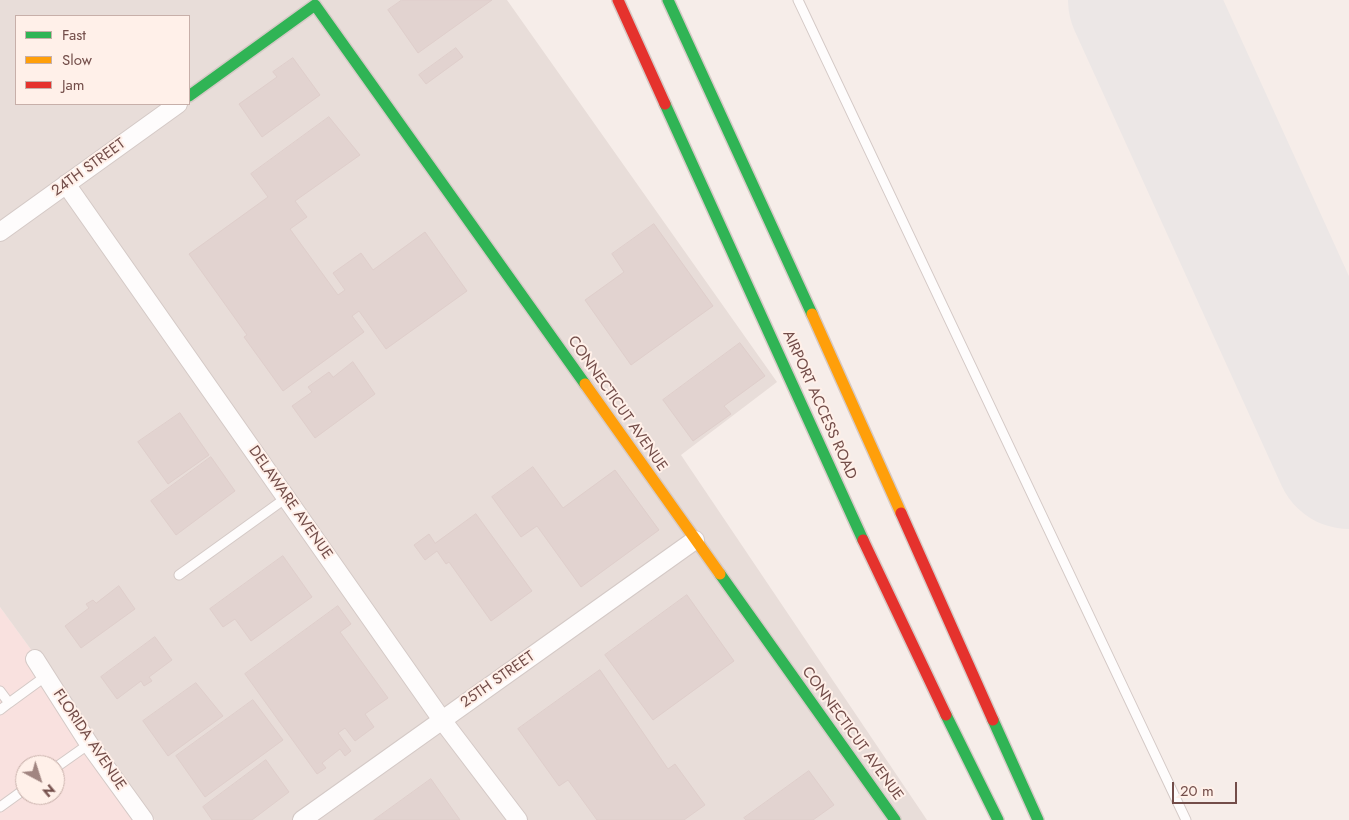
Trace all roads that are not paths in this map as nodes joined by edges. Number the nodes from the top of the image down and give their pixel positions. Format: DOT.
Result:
graph roads {
  1 [pos="618,0"];
  2 [pos="668,0"];
  3 [pos="798,0"];
  4 [pos="319,2"];
  5 [pos="190,95"];
  6 [pos="177,105"];
  7 [pos="66,184"];
  8 [pos="0,232"];
  9 [pos="286,498"];
  10 [pos="695,540"];
  11 [pos="179,574"];
  12 [pos="36,659"];
  13 [pos="46,676"];
  14 [pos="0,690"];
  15 [pos="9,703"];
  16 [pos="0,710"];
  17 [pos="442,720"];
  18 [pos="89,744"];
  19 [pos="65,761"];
  20 [pos="15,796"];
  21 [pos="0,807"];
  22 [pos="144,820"];
  23 [pos="302,820"];
  24 [pos="518,820"];
  25 [pos="895,820"];
  26 [pos="998,820"];
  27 [pos="1038,820"];
  28 [pos="1186,820"];
  1 -- 26 [label="main road, AIRPORT ACCESS ROAD"];
  2 -- 27 [label="main road, AIRPORT ACCESS ROAD"];
  3 -- 28 [label="lane"];
  4 -- 5 [label="main road"];
  4 -- 10 [label="main road, CONNECTICUT AVENUE"];
  6 -- 7 [label="street, 24TH STREET"];
  7 -- 8 [label="street, 24TH STREET"];
  7 -- 9 [label="street, DELAWARE AVENUE"];
  9 -- 11 [label="lane"];
  9 -- 17 [label="street, DELAWARE AVENUE"];
  10 -- 17 [label="street, 25TH STREET"];
  10 -- 25 [label="main road, CONNECTICUT AVENUE"];
  12 -- 13 [label="street, FLORIDA AVENUE"];
  13 -- 15 [label="lane"];
  13 -- 18 [label="street, FLORIDA AVENUE"];
  14 -- 15 [label="lane"];
  15 -- 16 [label="lane"];
  17 -- 23 [label="street, 25TH STREET"];
  17 -- 24 [label="street, DELAWARE AVENUE"];
  18 -- 19 [label="lane"];
  18 -- 22 [label="street, FLORIDA AVENUE"];
  20 -- 21 [label="lane"];
}
